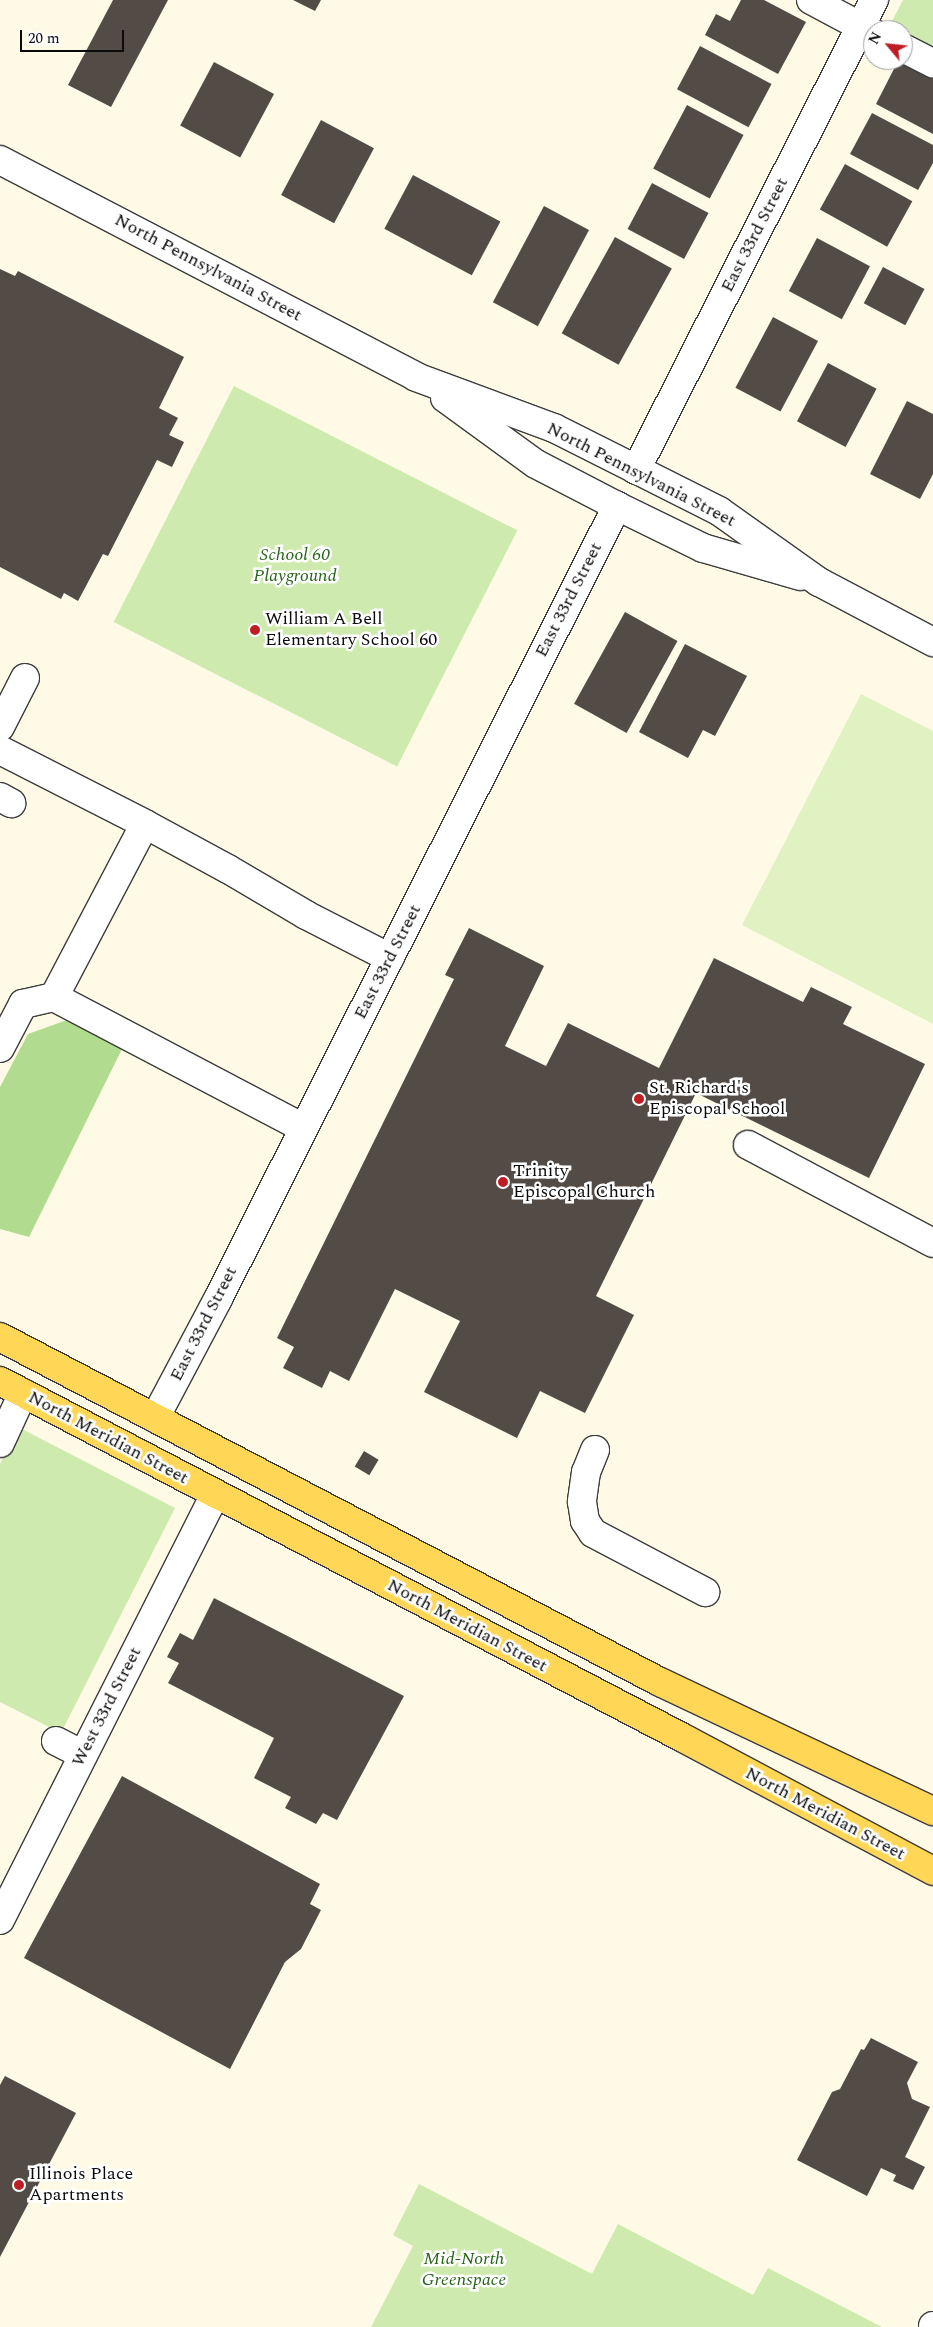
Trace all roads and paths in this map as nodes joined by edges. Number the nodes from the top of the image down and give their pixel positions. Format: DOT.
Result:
graph roads {
  1 [pos="811,0"];
  2 [pos="874,0"];
  3 [pos="869,20"];
  4 [pos="863,27"];
  5 [pos="863,37"];
  6 [pos="913,53"];
  7 [pos="933,63"];
  8 [pos="0,160"];
  9 [pos="416,377"];
  10 [pos="636,470"];
  11 [pos="617,506"];
  12 [pos="820,582"];
  13 [pos="933,642"];
  14 [pos="26,678"];
  15 [pos="0,727"];
  16 [pos="0,750"];
  17 [pos="145,824"];
  18 [pos="390,958"];
  19 [pos="54,997"];
  20 [pos="0,1048"];
  21 [pos="304,1128"];
  22 [pos="748,1145"];
  23 [pos="933,1243"];
  24 [pos="0,1337"];
  25 [pos="12,1387"];
  26 [pos="155,1418"];
  27 [pos="0,1443"];
  28 [pos="595,1450"];
  29 [pos="215,1494"];
  30 [pos="705,1592"];
  31 [pos="56,1741"];
  32 [pos="83,1755"];
  33 [pos="933,1811"];
  34 [pos="933,1871"];
  35 [pos="0,1920"];
  1 -- 4 [label="street"];
  2 -- 3 [label="street, East 33rd Street"];
  5 -- 10 [label="street, East 33rd Street"];
  6 -- 7 [label="street"];
  8 -- 9 [label="street, North Pennsylvania Street"];
  9 -- 10 [label="street, North Pennsylvania Street"];
  9 -- 11 [label="street, North Pennsylvania Street"];
  10 -- 12 [label="street, North Pennsylvania Street"];
  11 -- 12 [label="street, North Pennsylvania Street"];
  11 -- 18 [label="street, East 33rd Street"];
  12 -- 13 [label="street, North Pennsylvania Street"];
  14 -- 15 [label="street"];
  16 -- 17 [label="street"];
  17 -- 18 [label="street"];
  17 -- 19 [label="street"];
  18 -- 21 [label="street, East 33rd Street"];
  19 -- 20 [label="street"];
  19 -- 21 [label="street"];
  21 -- 26 [label="street, East 33rd Street"];
  22 -- 23 [label="street"];
  24 -- 26 [label="main road"];
  25 -- 27 [label="street"];
  25 -- 29 [label="main road, North Meridian Street"];
  26 -- 33 [label="main road"];
  28 -- 30 [label="street"];
  29 -- 32 [label="street, West 33rd Street"];
  29 -- 34 [label="main road, North Meridian Street"];
  31 -- 32 [label="street"];
  32 -- 35 [label="street, West 33rd Street"];
}
